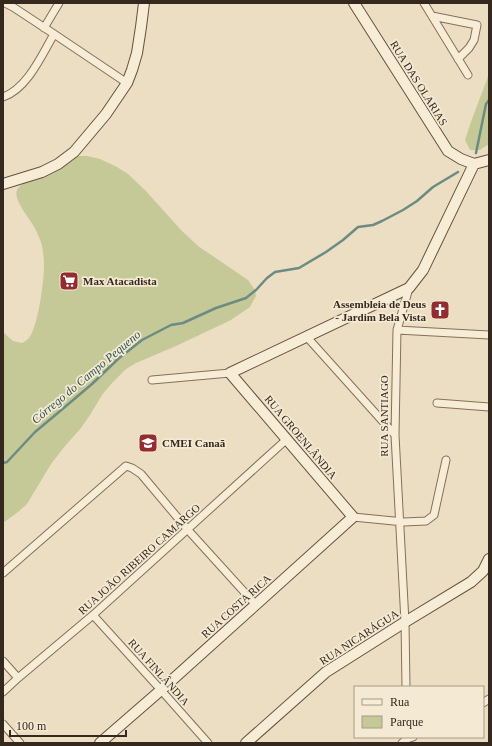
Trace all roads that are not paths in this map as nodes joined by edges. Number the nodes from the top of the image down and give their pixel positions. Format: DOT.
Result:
graph roads {
  1 [pos="5,3"];
  2 [pos="59,3"];
  3 [pos="144,3"];
  4 [pos="354,3"];
  5 [pos="424,3"];
  6 [pos="14,5"];
  7 [pos="432,16"];
  8 [pos="44,28"];
  9 [pos="54,34"];
  10 [pos="458,59"];
  11 [pos="468,75"];
  12 [pos="127,83"];
  13 [pos="3,97"];
  14 [pos="489,160"];
  15 [pos="474,164"];
  16 [pos="3,184"];
  17 [pos="409,288"];
  18 [pos="397,330"];
  19 [pos="489,335"];
  20 [pos="306,336"];
  21 [pos="230,373"];
  22 [pos="152,380"];
  23 [pos="437,403"];
  24 [pos="489,407"];
  25 [pos="395,435"];
  26 [pos="287,439"];
  27 [pos="446,460"];
  28 [pos="353,517"];
  29 [pos="399,521"];
  30 [pos="188,530"];
  31 [pos="489,559"];
  32 [pos="486,573"];
  33 [pos="3,574"];
  34 [pos="256,605"];
  35 [pos="93,615"];
  36 [pos="404,622"];
  37 [pos="3,661"];
  38 [pos="18,678"];
  39 [pos="406,686"];
  40 [pos="161,690"];
  41 [pos="3,692"];
  42 [pos="3,724"];
  43 [pos="20,743"];
  44 [pos="100,743"];
  45 [pos="208,743"];
  46 [pos="246,743"];
  1 -- 6 [label="street"];
  2 -- 8 [label="street"];
  3 -- 12 [label="street"];
  4 -- 15 [label="street, RUA DAS OLARIAS"];
  5 -- 7 [label="street"];
  6 -- 8 [label="street"];
  7 -- 10 [label="street"];
  7 -- 10 [label="street"];
  8 -- 9 [label="street"];
  9 -- 12 [label="street"];
  9 -- 13 [label="street"];
  10 -- 11 [label="street"];
  12 -- 16 [label="street"];
  14 -- 15 [label="street"];
  15 -- 17 [label="street, RUA SANTIAGO"];
  17 -- 18 [label="street, RUA SANTIAGO"];
  17 -- 20 [label="street"];
  18 -- 19 [label="street"];
  18 -- 25 [label="street, RUA SANTIAGO"];
  20 -- 21 [label="street"];
  20 -- 25 [label="street"];
  21 -- 22 [label="street"];
  21 -- 26 [label="street, RUA GROENLÂNDIA"];
  23 -- 24 [label="street"];
  25 -- 29 [label="street, RUA SANTIAGO"];
  26 -- 28 [label="street, RUA GROENLÂNDIA"];
  26 -- 30 [label="street, RUA JOÃO RIBEIRO CAMARGO"];
  27 -- 29 [label="street"];
  28 -- 29 [label="street"];
  28 -- 34 [label="street, RUA COSTA RICA"];
  29 -- 36 [label="street, RUA SANTIAGO"];
  30 -- 33 [label="street"];
  30 -- 34 [label="street"];
  30 -- 35 [label="street, RUA JOÃO RIBEIRO CAMARGO"];
  31 -- 32 [label="street, RUA NICARÁGUA"];
  32 -- 36 [label="street, RUA NICARÁGUA"];
  34 -- 40 [label="street, RUA COSTA RICA"];
  35 -- 38 [label="street, RUA JOÃO RIBEIRO CAMARGO"];
  35 -- 40 [label="street, RUA FINLÂNDIA"];
  36 -- 39 [label="street, RUA SANTIAGO"];
  36 -- 46 [label="street, RUA NICARÁGUA"];
  37 -- 38 [label="street"];
  38 -- 41 [label="street, RUA JOÃO RIBEIRO CAMARGO"];
  40 -- 44 [label="street, RUA COSTA RICA"];
  40 -- 45 [label="street, RUA FINLÂNDIA"];
  42 -- 43 [label="street"];
}
